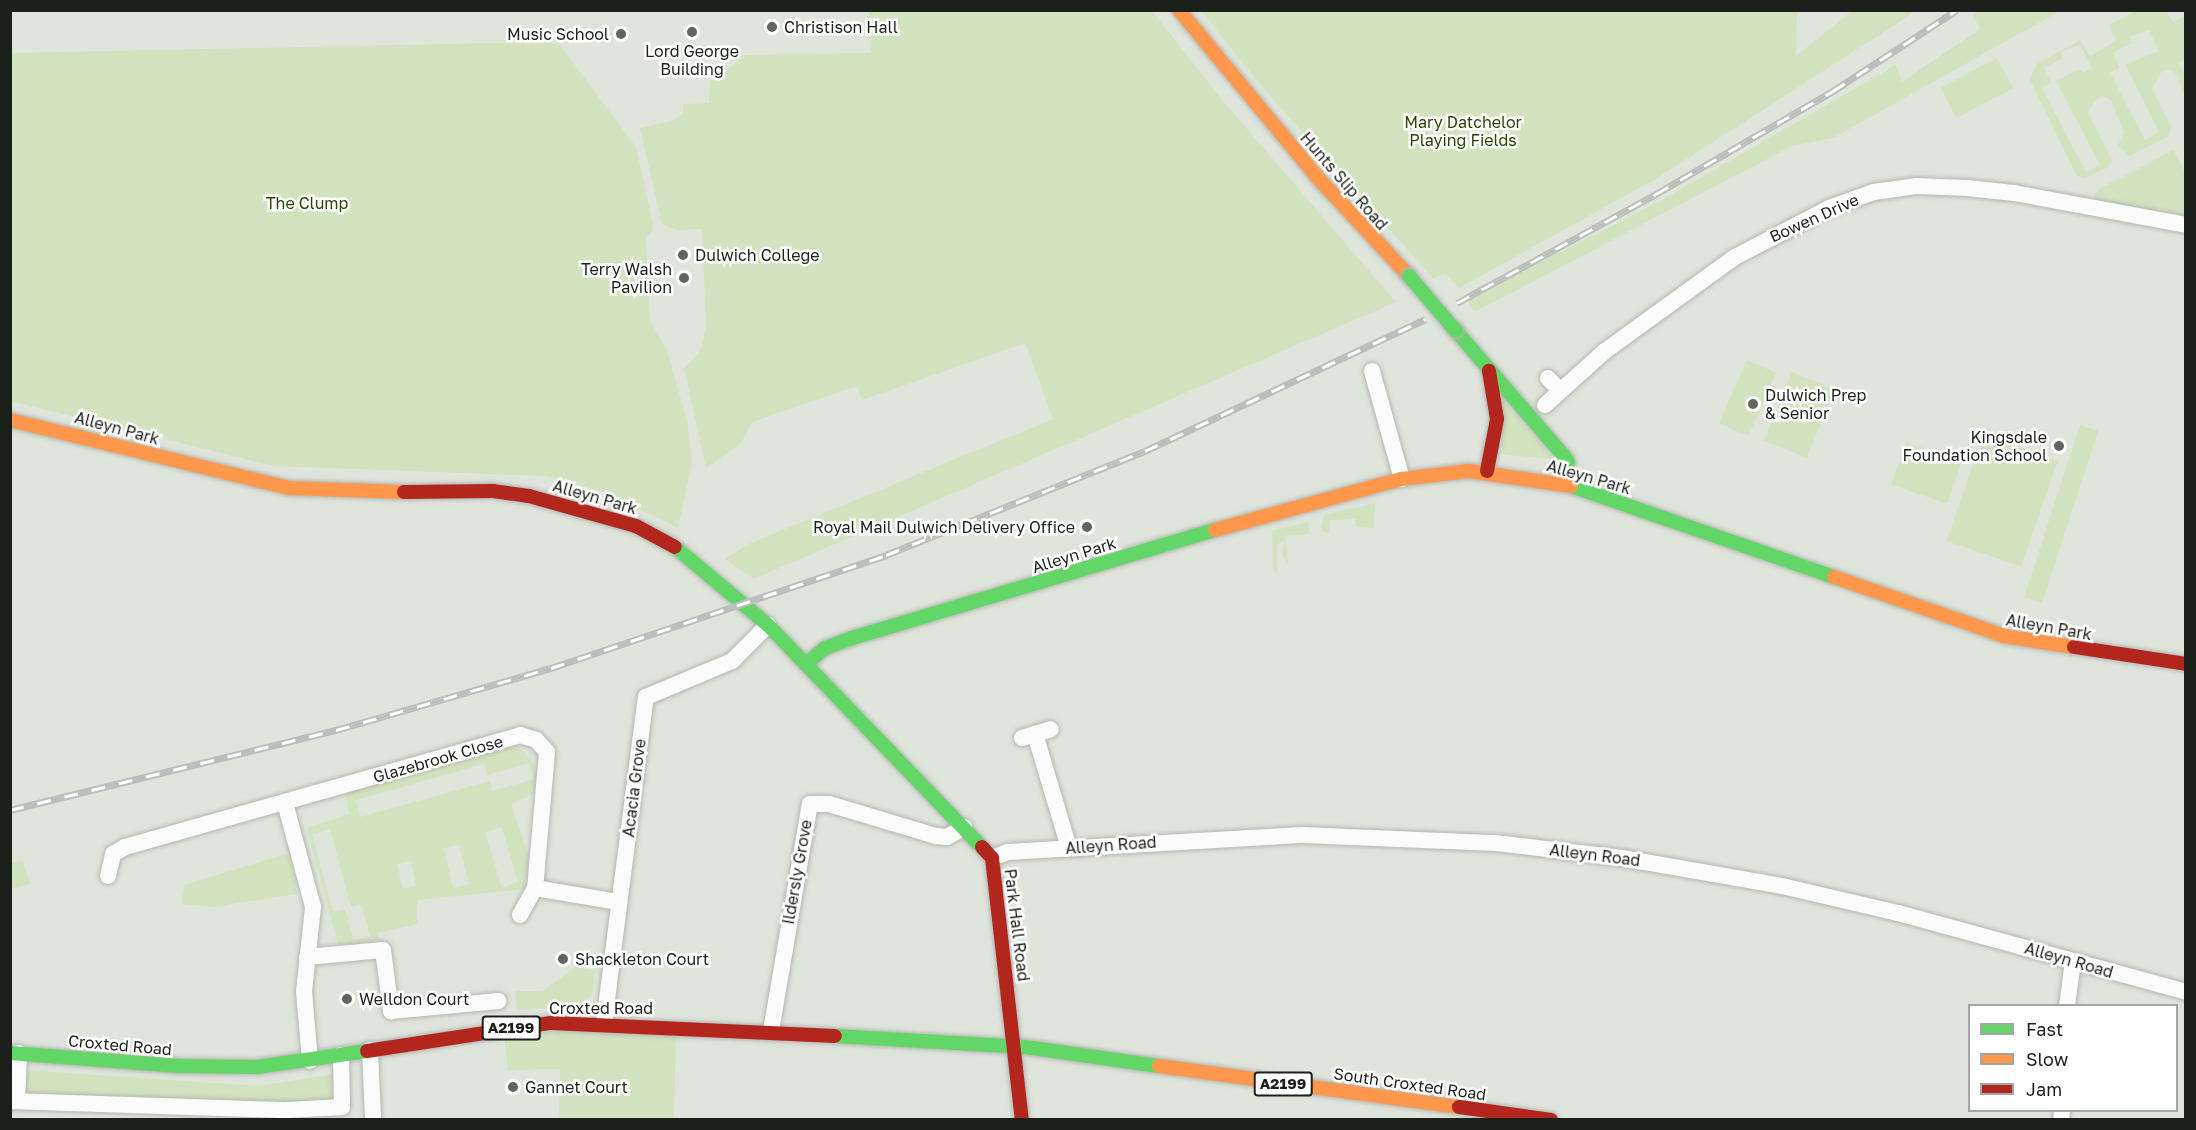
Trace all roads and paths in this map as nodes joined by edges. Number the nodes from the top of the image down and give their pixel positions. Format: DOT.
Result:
graph roads {
  1 [pos="1179,10"];
  2 [pos="2186,225"];
  3 [pos="1489,369"];
  4 [pos="1372,371"];
  5 [pos="1545,405"];
  6 [pos="10,420"];
  7 [pos="1487,471"];
  8 [pos="1402,479"];
  9 [pos="1566,484"];
  10 [pos="768,625"];
  11 [pos="806,664"];
  12 [pos="2186,664"];
  13 [pos="1036,734"];
  14 [pos="285,803"];
  15 [pos="964,826"];
  16 [pos="1069,848"];
  17 [pos="992,858"];
  18 [pos="108,876"];
  19 [pos="535,888"];
  20 [pos="619,902"];
  21 [pos="520,915"];
  22 [pos="307,957"];
  23 [pos="2073,961"];
  24 [pos="2186,992"];
  25 [pos="499,1001"];
  26 [pos="2067,1004"];
  27 [pos="604,1023"];
  28 [pos="771,1031"];
  29 [pos="1015,1046"];
  30 [pos="369,1050"];
  31 [pos="15,1053"];
  32 [pos="341,1055"];
  33 [pos="310,1061"];
  34 [pos="14,1101"];
  35 [pos="73,1111"];
  36 [pos="146,1112"];
  37 [pos="211,1113"];
  38 [pos="342,1113"];
  39 [pos="288,1115"];
  40 [pos="373,1119"];
  41 [pos="1022,1119"];
  42 [pos="1551,1119"];
  1 -- 3 [label="street, Hunts Slip Road, bridge"];
  2 -- 5 [label="street, Bowen Drive"];
  3 -- 7 [label="street"];
  3 -- 9 [label="street, Hunts Slip Road"];
  4 -- 8 [label="street"];
  6 -- 10 [label="street, Alleyn Park"];
  7 -- 8 [label="street, Alleyn Park"];
  7 -- 9 [label="street, Alleyn Park"];
  8 -- 11 [label="street, Alleyn Park"];
  9 -- 12 [label="street, Alleyn Park"];
  10 -- 11 [label="street, Alleyn Park"];
  10 -- 20 [label="street, Acacia Grove"];
  11 -- 15 [label="street, Park Hall Road"];
  13 -- 16 [label="street"];
  14 -- 18 [label="street, Glazebrook Close"];
  14 -- 19 [label="street, Glazebrook Close"];
  14 -- 22 [label="street"];
  15 -- 17 [label="street, Park Hall Road"];
  15 -- 28 [label="street, Ildersly Grove"];
  16 -- 17 [label="street, Alleyn Road"];
  16 -- 23 [label="street, Alleyn Road"];
  17 -- 29 [label="street, Park Hall Road"];
  19 -- 20 [label="street"];
  19 -- 21 [label="street"];
  20 -- 27 [label="street, Acacia Grove"];
  22 -- 25 [label="street"];
  22 -- 33 [label="street"];
  23 -- 24 [label="street, Alleyn Road"];
  23 -- 26 [label="street"];
  27 -- 28 [label="street, Croxted Road / A2199"];
  27 -- 30 [label="street, Croxted Road / A2199"];
  28 -- 29 [label="street, Croxted Road / A2199"];
  29 -- 41 [label="street, Park Hall Road"];
  29 -- 42 [label="street, South Croxted Road / A2199"];
  30 -- 32 [label="street, Croxted Road / A2199"];
  30 -- 40 [label="street"];
  31 -- 33 [label="street, Croxted Road / A2199"];
  31 -- 34 [label="street"];
  32 -- 33 [label="street, Croxted Road / A2199"];
  32 -- 38 [label="street"];
  34 -- 35 [label="street"];
  35 -- 36 [label="street"];
  36 -- 37 [label="street"];
  37 -- 39 [label="street"];
  38 -- 39 [label="street"];
}
